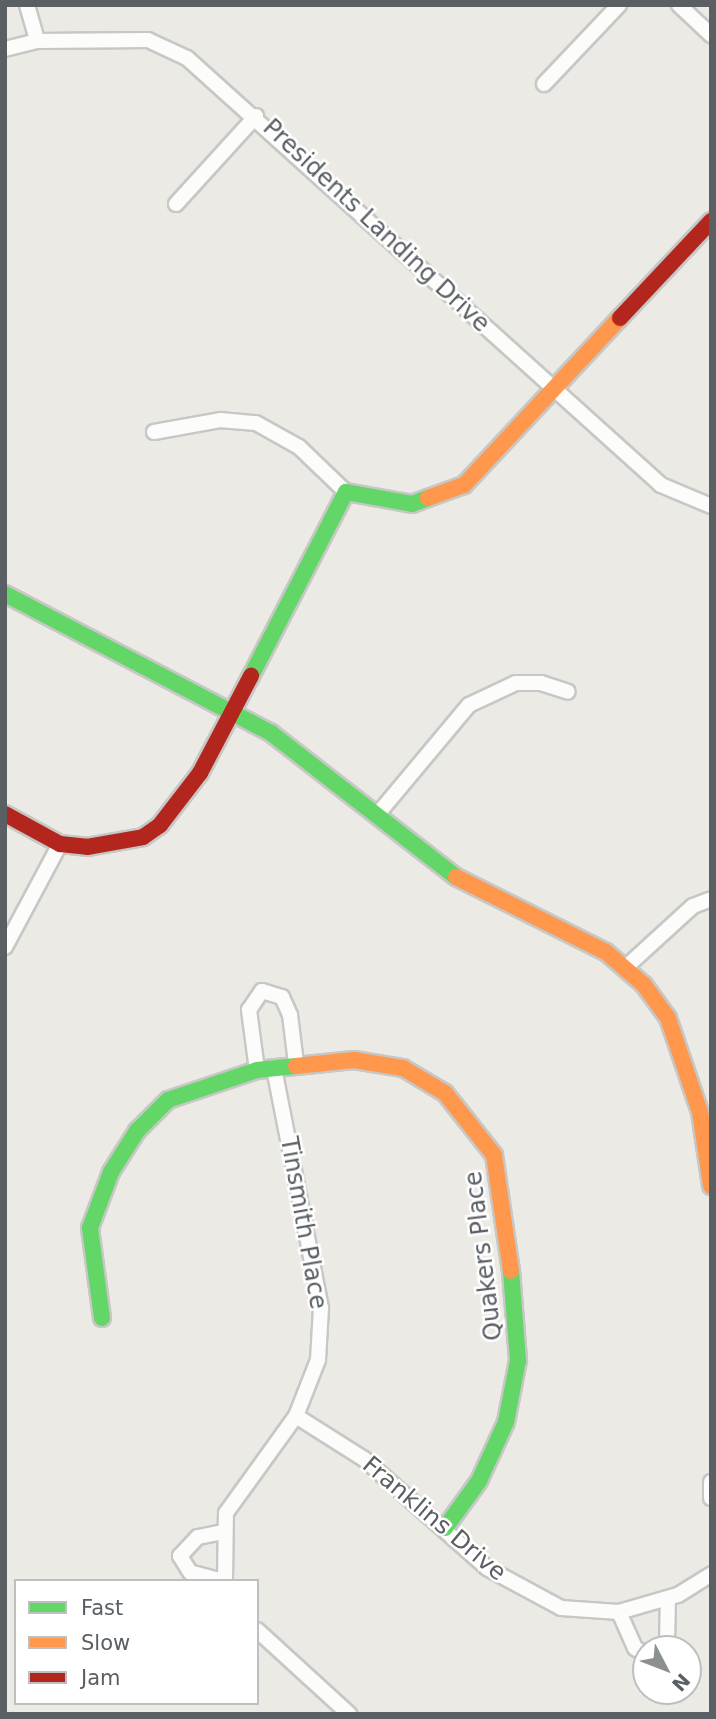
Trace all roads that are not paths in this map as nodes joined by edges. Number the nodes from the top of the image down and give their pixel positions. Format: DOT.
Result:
graph roads {
  1 [pos="27,5"];
  2 [pos="619,5"];
  3 [pos="679,5"];
  4 [pos="711,35"];
  5 [pos="37,41"];
  6 [pos="5,49"];
  7 [pos="544,85"];
  8 [pos="256,116"];
  9 [pos="177,205"];
  10 [pos="711,221"];
  11 [pos="554,391"];
  12 [pos="153,432"];
  13 [pos="346,492"];
  14 [pos="711,506"];
  15 [pos="5,594"];
  16 [pos="568,692"];
  17 [pos="231,711"];
  18 [pos="5,814"];
  19 [pos="377,815"];
  20 [pos="60,844"];
  21 [pos="711,899"];
  22 [pos="5,947"];
  23 [pos="625,968"];
  24 [pos="296,1063"];
  25 [pos="266,1069"];
  26 [pos="711,1186"];
  27 [pos="102,1318"];
  28 [pos="296,1416"];
  29 [pos="711,1482"];
  30 [pos="711,1499"];
  31 [pos="446,1528"];
  32 [pos="223,1532"];
  33 [pos="711,1574"];
  34 [pos="216,1579"];
  35 [pos="224,1579"];
  36 [pos="668,1598"];
  37 [pos="619,1612"];
  38 [pos="259,1632"];
  39 [pos="667,1635"];
  40 [pos="632,1641"];
  41 [pos="349,1714"];
  1 -- 5 [label="street"];
  2 -- 7 [label="street"];
  3 -- 4 [label="street"];
  5 -- 6 [label="street, Presidents Landing Drive"];
  5 -- 8 [label="street, Presidents Landing Drive"];
  8 -- 9 [label="street"];
  8 -- 11 [label="street, Presidents Landing Drive"];
  10 -- 11 [label="street"];
  11 -- 13 [label="street"];
  11 -- 14 [label="street, Presidents Landing Drive"];
  12 -- 13 [label="street"];
  13 -- 17 [label="street"];
  15 -- 17 [label="street"];
  16 -- 19 [label="street"];
  17 -- 19 [label="street"];
  17 -- 20 [label="street"];
  18 -- 20 [label="street"];
  19 -- 23 [label="street"];
  20 -- 22 [label="street"];
  21 -- 23 [label="street"];
  23 -- 26 [label="street"];
  24 -- 25 [label="street, Quakers Place"];
  24 -- 25 [label="street, Tinsmith Place"];
  24 -- 31 [label="street, Quakers Place"];
  25 -- 27 [label="street, Quakers Place"];
  25 -- 28 [label="street, Tinsmith Place"];
  28 -- 31 [label="street, Franklins Drive"];
  28 -- 32 [label="street, Tinsmith Place"];
  29 -- 30 [label="street"];
  31 -- 37 [label="street, Franklins Drive"];
  32 -- 34 [label="street"];
  32 -- 35 [label="street"];
  33 -- 36 [label="street, Franklins Drive"];
  36 -- 37 [label="street, Franklins Drive"];
  36 -- 39 [label="street"];
  37 -- 40 [label="street"];
  38 -- 41 [label="street"];
}
